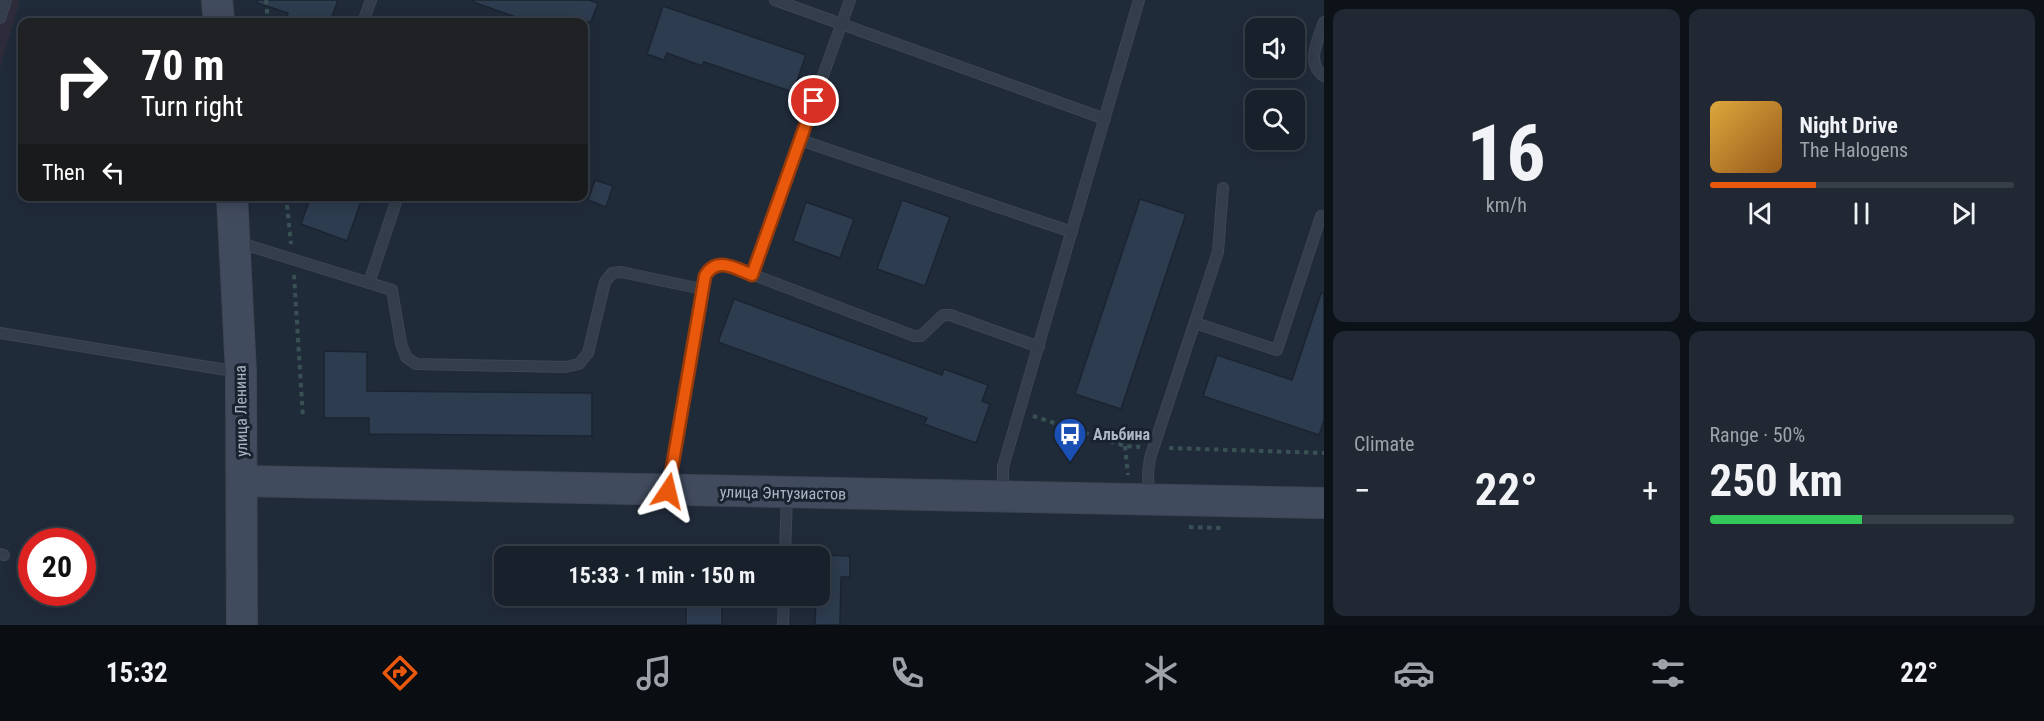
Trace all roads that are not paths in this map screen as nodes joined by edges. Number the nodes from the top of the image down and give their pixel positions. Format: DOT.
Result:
graph roads {
  1 [pos="6,0"];
  2 [pos="217,0"];
  3 [pos="372,0"];
  4 [pos="775,0"];
  5 [pos="850,0"];
  6 [pos="1139,0"];
  7 [pos="0,18"];
  8 [pos="219,18"];
  9 [pos="365,18"];
  10 [pos="1324,22"];
  11 [pos="842,24"];
  12 [pos="1324,76"];
  13 [pos="1105,119"];
  14 [pos="800,140"];
  15 [pos="1223,188"];
  16 [pos="232,201"];
  17 [pos="396,201"];
  18 [pos="1321,216"];
  19 [pos="1072,232"];
  20 [pos="236,241"];
  21 [pos="752,275"];
  22 [pos="369,283"];
  23 [pos="702,290"];
  24 [pos="1195,323"];
  25 [pos="0,333"];
  26 [pos="1039,347"];
  27 [pos="241,373"];
  28 [pos="242,481"];
  29 [pos="668,491"];
  30 [pos="787,493"];
  31 [pos="1003,497"];
  32 [pos="1149,499"];
  33 [pos="1324,503"];
  34 [pos="785,546"];
  35 [pos="784,606"];
  36 [pos="242,625"];
  37 [pos="783,625"];
  1 -- 7 [label="lane"];
  2 -- 8 [label="main road"];
  3 -- 9 [label="lane"];
  4 -- 11 [label="lane"];
  5 -- 11 [label="lane"];
  6 -- 13 [label="lane"];
  10 -- 12 [label="lane"];
  11 -- 13 [label="lane"];
  11 -- 14 [label="lane"];
  13 -- 19 [label="lane"];
  14 -- 19 [label="lane"];
  14 -- 21 [label="lane"];
  15 -- 24 [label="lane"];
  16 -- 20 [label="main road, улица Ленина"];
  17 -- 22 [label="lane"];
  18 -- 24 [label="lane"];
  19 -- 26 [label="lane"];
  20 -- 22 [label="lane"];
  20 -- 27 [label="main road, улица Ленина"];
  21 -- 23 [label="lane"];
  21 -- 26 [label="lane"];
  22 -- 23 [label="lane"];
  23 -- 29 [label="lane"];
  24 -- 32 [label="lane"];
  25 -- 27 [label="lane"];
  26 -- 31 [label="lane"];
  27 -- 28 [label="main road, улица Ленина"];
  28 -- 29 [label="main road, улица Энтузиастов"];
  28 -- 36 [label="main road, улица Ленина"];
  29 -- 30 [label="main road, улица Энтузиастов"];
  30 -- 31 [label="main road, улица Энтузиастов"];
  30 -- 34 [label="lane"];
  31 -- 32 [label="main road, улица Энтузиастов"];
  32 -- 33 [label="main road, улица Энтузиастов"];
  35 -- 37 [label="lane"];
}
